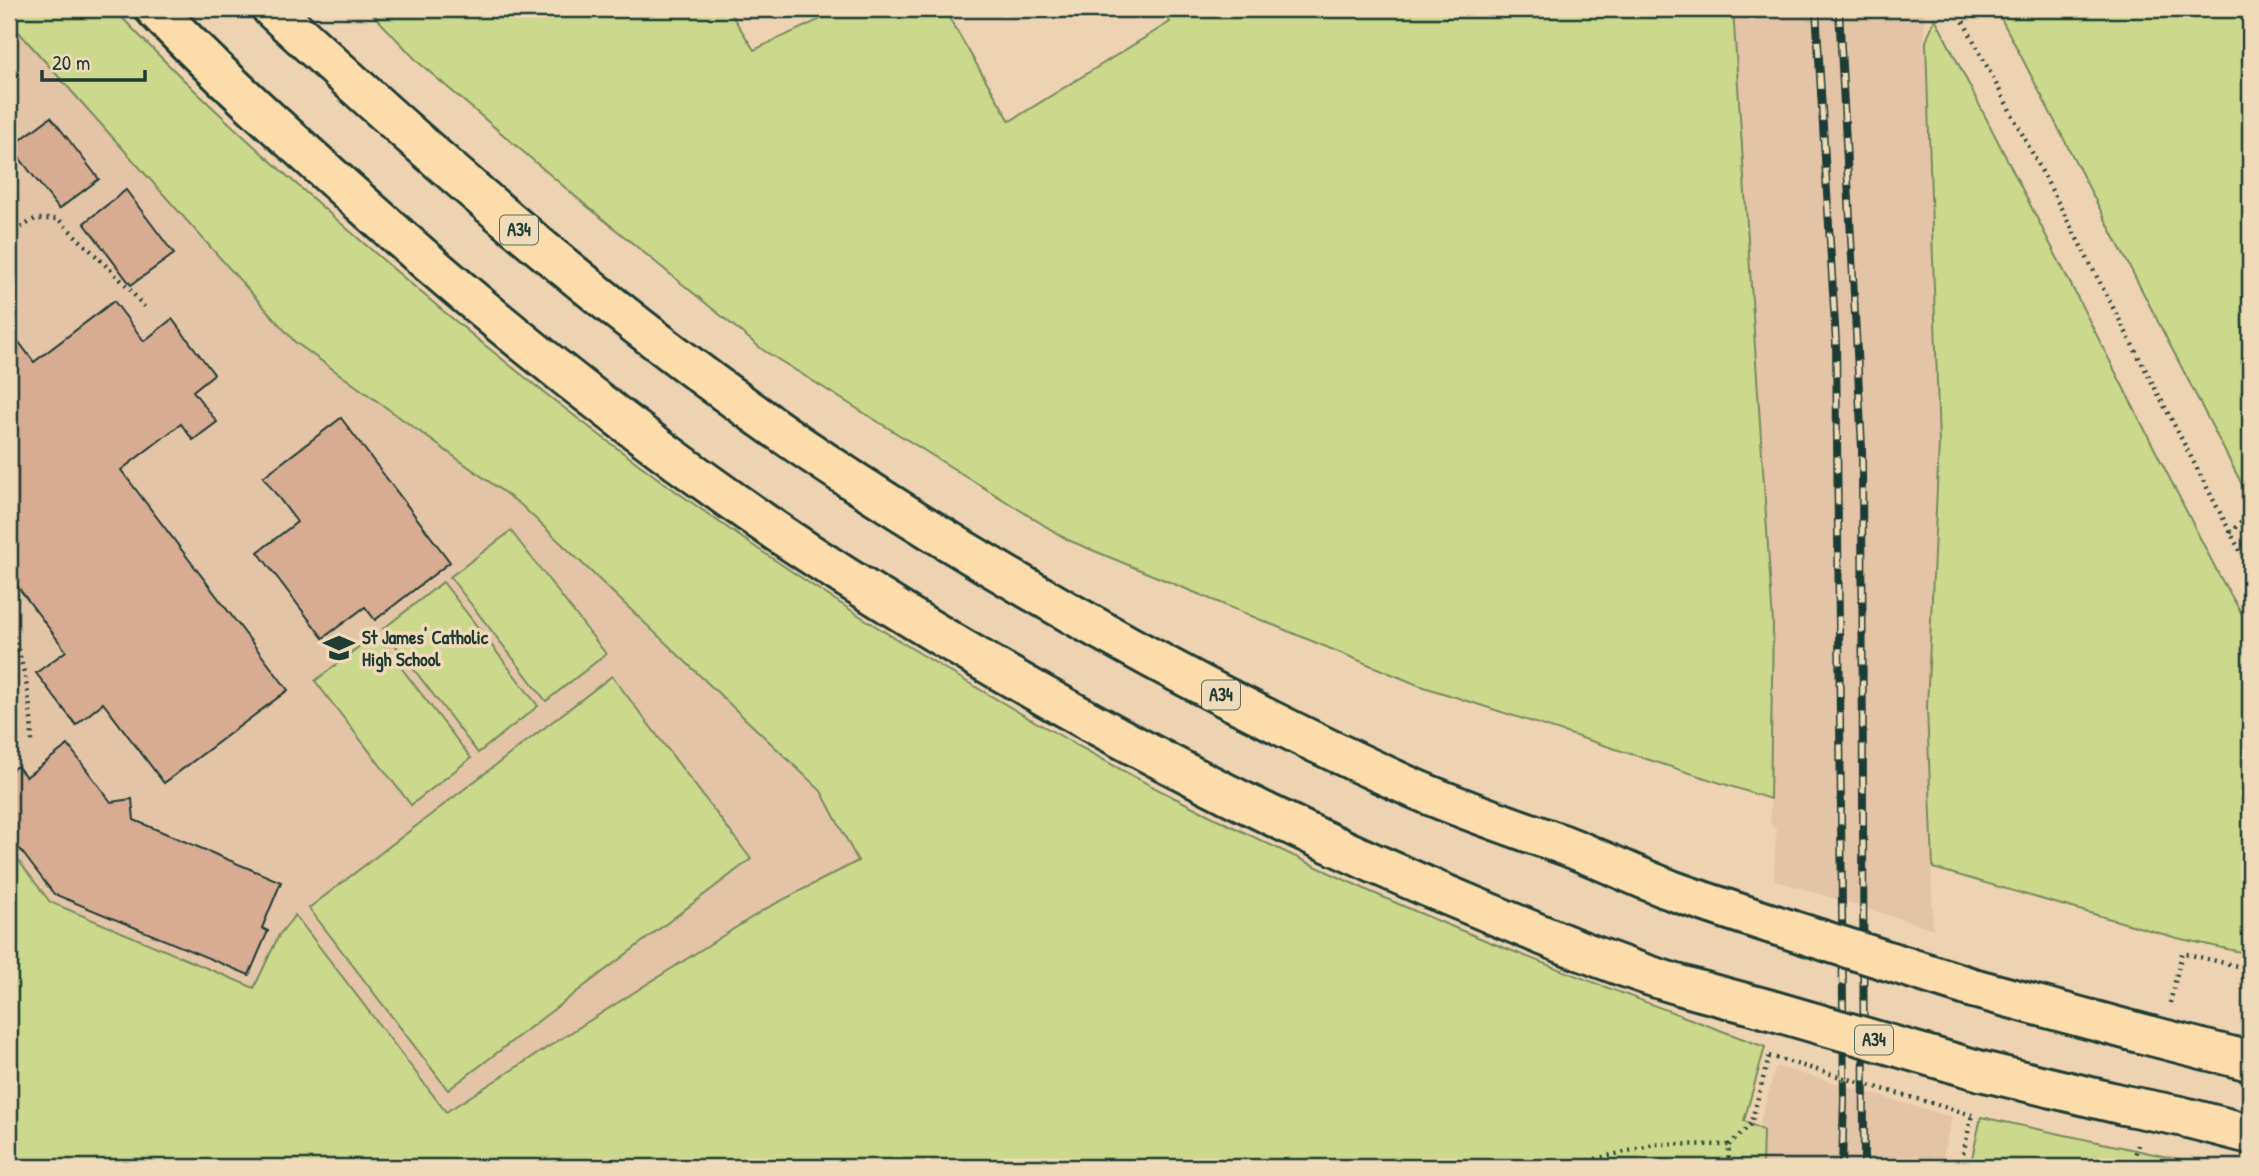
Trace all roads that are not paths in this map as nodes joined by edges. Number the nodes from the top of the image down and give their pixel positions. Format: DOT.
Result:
graph roads {
  1 [pos="155,9"];
  2 [pos="272,9"];
  3 [pos="2250,1061"];
  4 [pos="2250,1134"];
  1 -- 4 [label="highway, A34, bridge"];
  2 -- 3 [label="highway, A34, bridge"];
}
